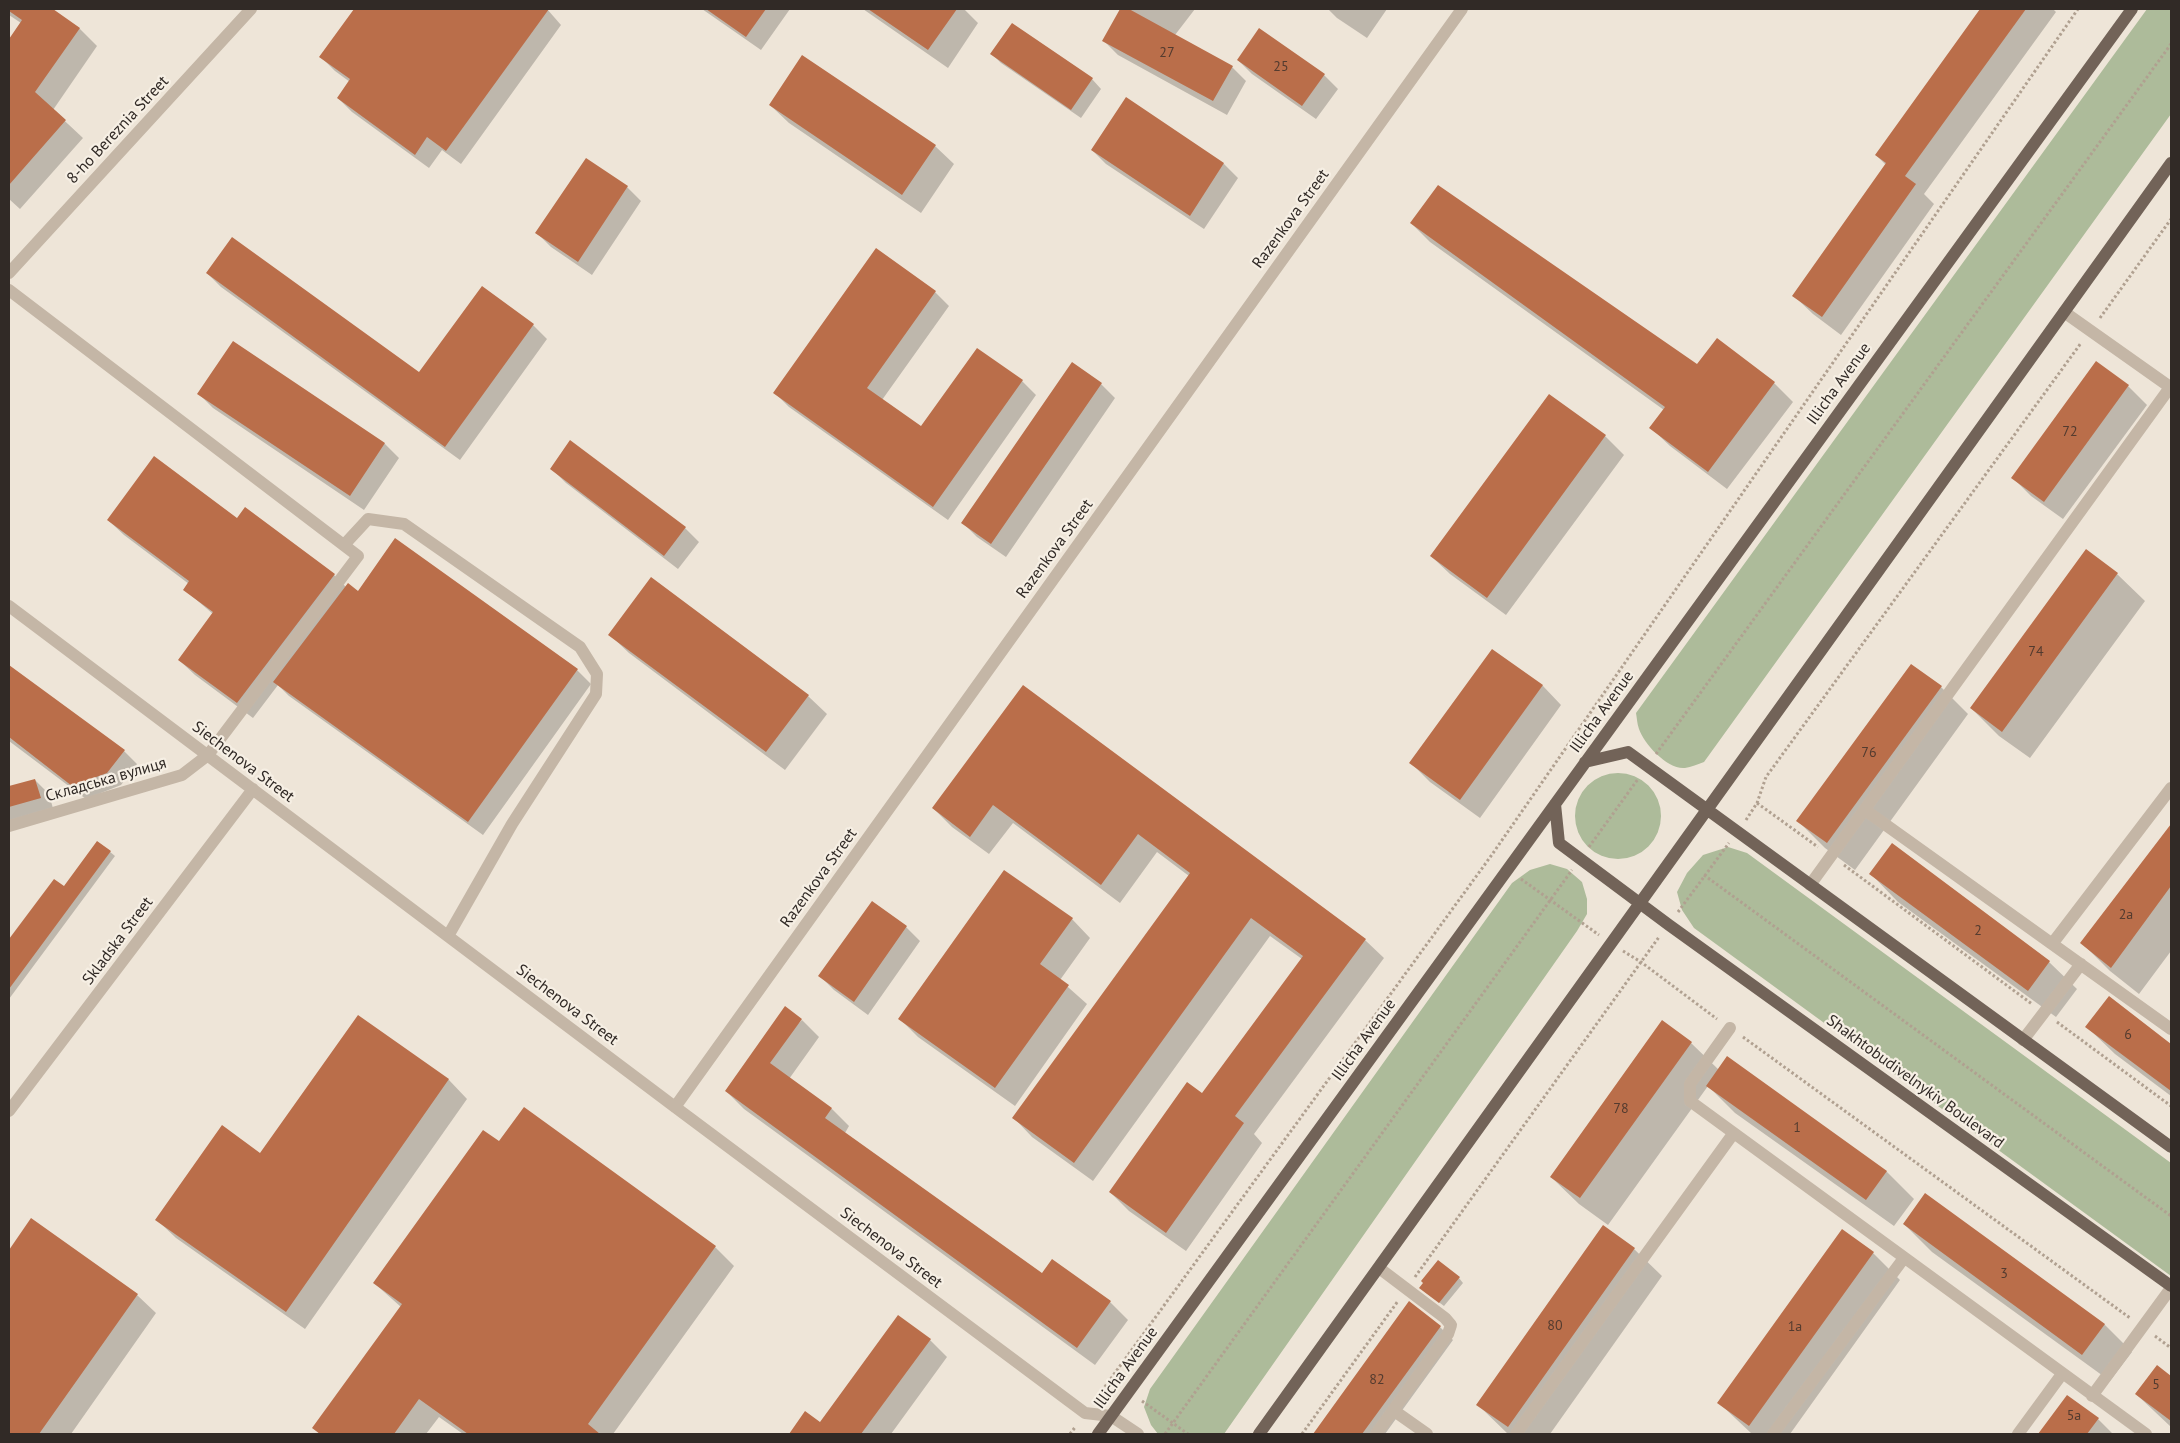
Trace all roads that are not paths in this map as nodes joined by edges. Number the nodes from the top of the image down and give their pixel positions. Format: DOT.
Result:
graph roads {
  1 [pos="251,9"];
  2 [pos="1462,9"];
  3 [pos="2132,9"];
  4 [pos="2171,163"];
  5 [pos="9,273"];
  6 [pos="9,290"];
  7 [pos="2064,312"];
  8 [pos="2171,387"];
  9 [pos="344,545"];
  10 [pos="9,606"];
  11 [pos="208,755"];
  12 [pos="1586,762"];
  13 [pos="2171,788"];
  14 [pos="253,789"];
  15 [pos="1555,804"];
  16 [pos="1707,810"];
  17 [pos="1865,810"];
  18 [pos="9,826"];
  19 [pos="1810,885"];
  20 [pos="1640,903"];
  21 [pos="448,936"];
  22 [pos="2052,944"];
  23 [pos="2081,964"];
  24 [pos="1730,1028"];
  25 [pos="2171,1029"];
  26 [pos="2023,1040"];
  27 [pos="675,1107"];
  28 [pos="9,1111"];
  29 [pos="1733,1134"];
  30 [pos="2171,1148"];
  31 [pos="1904,1258"];
  32 [pos="1378,1268"];
  33 [pos="2171,1287"];
  34 [pos="2062,1374"];
  35 [pos="2092,1396"];
  36 [pos="1393,1410"];
  37 [pos="1111,1416"];
  38 [pos="1098,1434"];
  39 [pos="1138,1434"];
  40 [pos="1259,1434"];
  41 [pos="1376,1434"];
  42 [pos="1427,1434"];
  43 [pos="1516,1434"];
  44 [pos="1773,1434"];
  45 [pos="2018,1434"];
  46 [pos="2146,1434"];
  1 -- 5 [label="street, 8-ho Bereznia Street"];
  2 -- 27 [label="street, Razenkova Street"];
  3 -- 12 [label="main road, Illicha Avenue"];
  4 -- 7 [label="main road"];
  6 -- 9 [label="street"];
  7 -- 8 [label="street"];
  7 -- 16 [label="main road"];
  8 -- 17 [label="street"];
  9 -- 11 [label="street, Складська вулиця"];
  9 -- 21 [label="street"];
  10 -- 11 [label="street, Siechenova Street"];
  11 -- 14 [label="street, Siechenova Street"];
  11 -- 18 [label="street, Складська вулиця"];
  12 -- 15 [label="main road, Illicha Avenue"];
  12 -- 16 [label="main road"];
  13 -- 22 [label="street"];
  14 -- 21 [label="street, Siechenova Street"];
  14 -- 28 [label="street, Skladska Street"];
  15 -- 20 [label="main road, Shakhtobudivelnykiv Boulevard"];
  15 -- 37 [label="main road, Illicha Avenue"];
  16 -- 19 [label="main road"];
  16 -- 20 [label="main road"];
  17 -- 19 [label="street"];
  17 -- 22 [label="street"];
  19 -- 26 [label="main road"];
  20 -- 32 [label="main road"];
  20 -- 33 [label="main road, Shakhtobudivelnykiv Boulevard"];
  21 -- 27 [label="street, Siechenova Street"];
  22 -- 23 [label="street"];
  23 -- 25 [label="street"];
  23 -- 26 [label="street"];
  24 -- 29 [label="street"];
  26 -- 30 [label="main road"];
  27 -- 37 [label="street, Siechenova Street"];
  29 -- 31 [label="street"];
  29 -- 43 [label="street"];
  31 -- 34 [label="street"];
  31 -- 44 [label="street"];
  32 -- 36 [label="street"];
  32 -- 40 [label="main road"];
  33 -- 35 [label="street"];
  34 -- 35 [label="street"];
  34 -- 45 [label="street"];
  35 -- 46 [label="street"];
  36 -- 41 [label="street"];
  36 -- 42 [label="street"];
  37 -- 38 [label="main road, Illicha Avenue"];
  37 -- 39 [label="street"];
}
